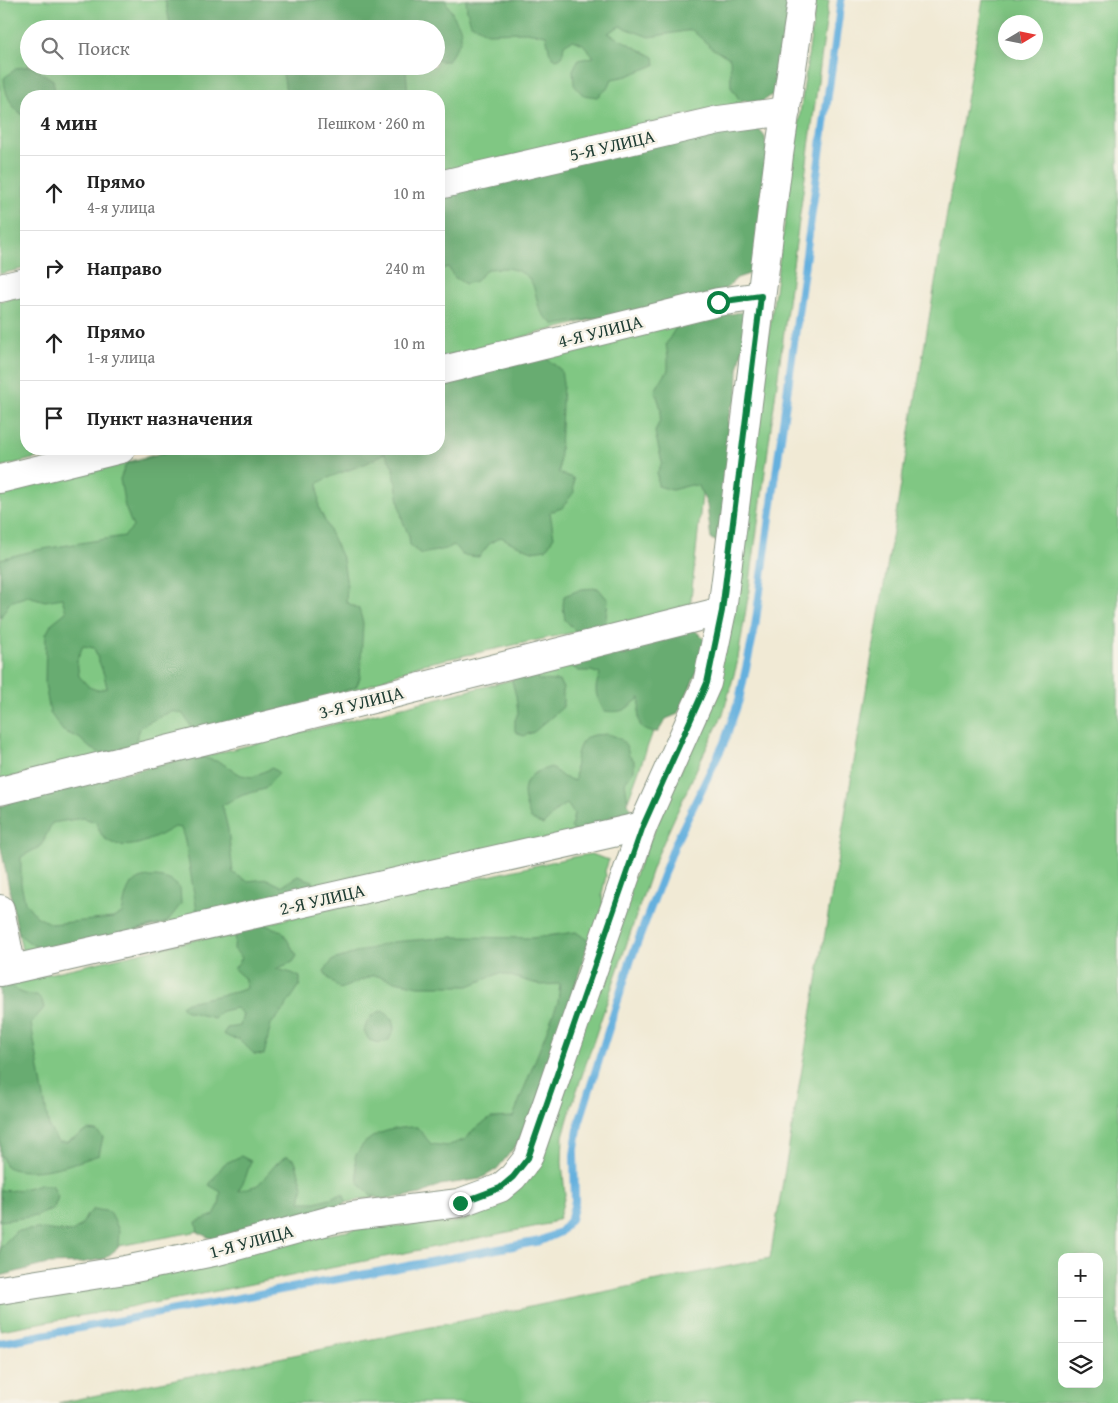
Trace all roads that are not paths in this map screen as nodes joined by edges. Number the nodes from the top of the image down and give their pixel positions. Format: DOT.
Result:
graph roads {
  1 [pos="802,0"];
  2 [pos="786,111"];
  3 [pos="445,184"];
  4 [pos="20,283"];
  5 [pos="0,288"];
  6 [pos="761,296"];
  7 [pos="445,369"];
  8 [pos="97,455"];
  9 [pos="0,479"];
  10 [pos="722,611"];
  11 [pos="0,791"];
  12 [pos="643,826"];
  13 [pos="0,909"];
  14 [pos="6,970"];
  15 [pos="0,1290"];
  1 -- 2 [label="street"];
  2 -- 3 [label="street, 5-Я УЛИЦА"];
  2 -- 6 [label="street"];
  4 -- 5 [label="street"];
  6 -- 7 [label="street, 4-Я УЛИЦА"];
  6 -- 10 [label="street"];
  8 -- 9 [label="street"];
  10 -- 11 [label="street, 3-Я УЛИЦА"];
  10 -- 12 [label="street"];
  12 -- 14 [label="street, 2-Я УЛИЦА"];
  12 -- 15 [label="street, 1-Я УЛИЦА"];
  13 -- 14 [label="street"];
}
